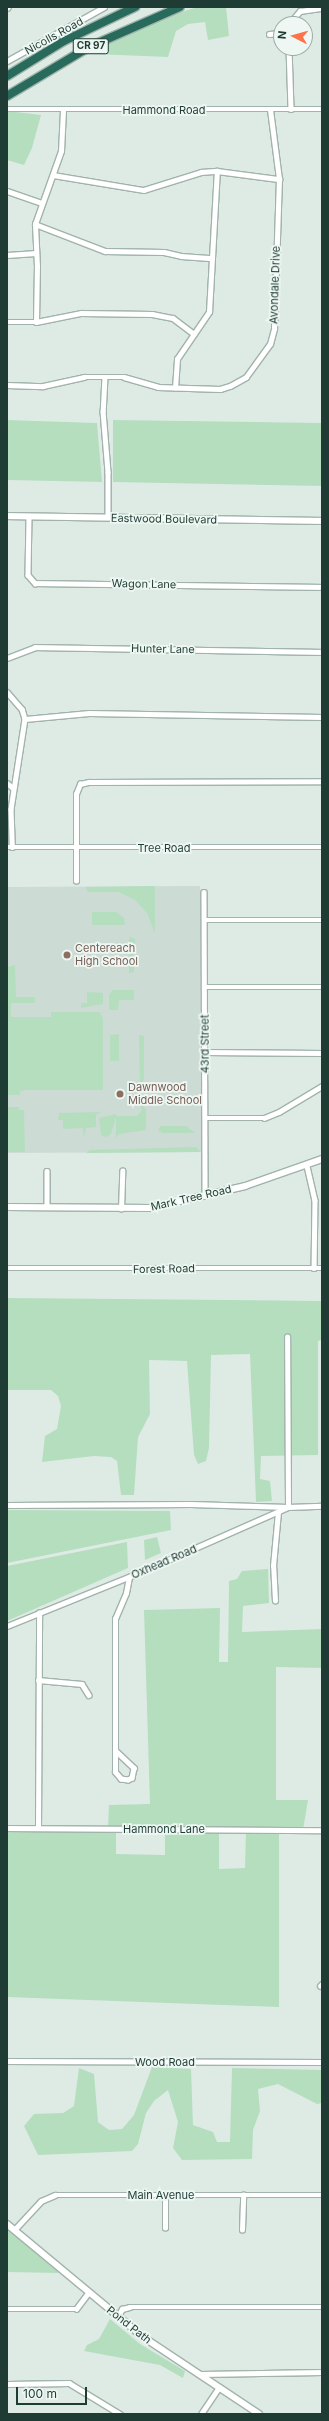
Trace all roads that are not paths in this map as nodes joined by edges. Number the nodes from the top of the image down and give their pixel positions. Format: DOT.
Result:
graph roads {
  1 [pos="104,7"];
  2 [pos="135,7"];
  3 [pos="180,7"];
  4 [pos="322,8"];
  5 [pos="293,16"];
  6 [pos="269,34"];
  7 [pos="273,34"];
  8 [pos="289,56"];
  9 [pos="7,61"];
  10 [pos="7,76"];
  11 [pos="7,96"];
  12 [pos="7,109"];
  13 [pos="322,109"];
  14 [pos="63,110"];
  15 [pos="270,110"];
  16 [pos="291,110"];
  17 [pos="217,171"];
  18 [pos="52,175"];
  19 [pos="279,180"];
  20 [pos="7,191"];
  21 [pos="41,203"];
  22 [pos="35,224"];
  23 [pos="36,253"];
  24 [pos="7,255"];
  25 [pos="212,258"];
  26 [pos="7,322"];
  27 [pos="36,322"];
  28 [pos="194,334"];
  29 [pos="105,377"];
  30 [pos="7,385"];
  31 [pos="175,388"];
  32 [pos="7,516"];
  33 [pos="29,517"];
  34 [pos="108,517"];
  35 [pos="322,521"];
  36 [pos="322,587"];
  37 [pos="322,652"];
  38 [pos="7,658"];
  39 [pos="7,692"];
  40 [pos="322,717"];
  41 [pos="25,719"];
  42 [pos="322,781"];
  43 [pos="7,782"];
  44 [pos="13,788"];
  45 [pos="9,847"];
  46 [pos="322,847"];
  47 [pos="76,848"];
  48 [pos="76,881"];
  49 [pos="204,892"];
  50 [pos="204,920"];
  51 [pos="322,920"];
  52 [pos="205,987"];
  53 [pos="322,987"];
  54 [pos="205,1052"];
  55 [pos="322,1053"];
  56 [pos="322,1086"];
  57 [pos="206,1118"];
  58 [pos="322,1159"];
  59 [pos="307,1166"];
  60 [pos="47,1171"];
  61 [pos="122,1171"];
  62 [pos="205,1196"];
  63 [pos="7,1207"];
  64 [pos="47,1207"];
  65 [pos="121,1210"];
  66 [pos="7,1268"];
  67 [pos="314,1268"];
  68 [pos="322,1268"];
  69 [pos="287,1337"];
  70 [pos="7,1505"];
  71 [pos="322,1506"];
  72 [pos="288,1507"];
  73 [pos="278,1512"];
  74 [pos="129,1577"];
  75 [pos="275,1601"];
  76 [pos="39,1613"];
  77 [pos="7,1626"];
  78 [pos="38,1680"];
  79 [pos="89,1695"];
  80 [pos="116,1751"];
  81 [pos="7,1828"];
  82 [pos="38,1828"];
  83 [pos="322,1830"];
  84 [pos="7,2061"];
  85 [pos="322,2062"];
  86 [pos="166,2195"];
  87 [pos="243,2195"];
  88 [pos="322,2195"];
  89 [pos="7,2224"];
  90 [pos="165,2228"];
  91 [pos="15,2229"];
  92 [pos="242,2230"];
  93 [pos="89,2292"];
  94 [pos="322,2307"];
  95 [pos="7,2309"];
  96 [pos="118,2316"];
  97 [pos="322,2372"];
  98 [pos="200,2374"];
  99 [pos="7,2384"];
  100 [pos="219,2387"];
  101 [pos="117,2413"];
  102 [pos="201,2414"];
  103 [pos="259,2414"];
  1 -- 9 [label="street"];
  2 -- 10 [label="highway, Nicolls Road / CR 97"];
  3 -- 11 [label="highway, CR 97"];
  4 -- 5 [label="street"];
  6 -- 7 [label="street"];
  8 -- 16 [label="street"];
  12 -- 14 [label="street, Hammond Road"];
  13 -- 16 [label="street, Hammond Road"];
  14 -- 15 [label="street, Hammond Road"];
  14 -- 18 [label="street"];
  15 -- 16 [label="street, Hammond Road"];
  15 -- 19 [label="street, Avondale Drive"];
  17 -- 18 [label="street"];
  17 -- 19 [label="street"];
  17 -- 25 [label="street"];
  18 -- 21 [label="street"];
  19 -- 31 [label="street, Avondale Drive"];
  20 -- 21 [label="street"];
  21 -- 22 [label="street"];
  22 -- 23 [label="street"];
  22 -- 25 [label="street"];
  23 -- 24 [label="street"];
  23 -- 27 [label="street"];
  25 -- 28 [label="street"];
  26 -- 27 [label="street"];
  27 -- 28 [label="street"];
  28 -- 31 [label="street"];
  29 -- 30 [label="street, Avondale Drive"];
  29 -- 31 [label="street, Avondale Drive"];
  29 -- 34 [label="street"];
  32 -- 33 [label="street, Eastwood Boulevard"];
  33 -- 34 [label="street, Eastwood Boulevard"];
  33 -- 36 [label="street, Wagon Lane"];
  34 -- 35 [label="street, Eastwood Boulevard"];
  37 -- 38 [label="street, Hunter Lane"];
  39 -- 41 [label="street"];
  40 -- 41 [label="street"];
  41 -- 44 [label="street"];
  42 -- 47 [label="street"];
  43 -- 44 [label="street"];
  44 -- 45 [label="street"];
  45 -- 47 [label="street, Tree Road"];
  46 -- 47 [label="street, Tree Road"];
  47 -- 48 [label="street"];
  49 -- 50 [label="street, 43rd Street"];
  50 -- 51 [label="street"];
  50 -- 52 [label="street, 43rd Street"];
  52 -- 53 [label="street"];
  52 -- 54 [label="street, 43rd Street"];
  54 -- 55 [label="street"];
  54 -- 57 [label="street, 43rd Street"];
  56 -- 57 [label="street"];
  57 -- 62 [label="street, 43rd Street"];
  58 -- 59 [label="street, Mark Tree Road"];
  59 -- 62 [label="street, Mark Tree Road"];
  59 -- 67 [label="street"];
  60 -- 64 [label="street"];
  61 -- 65 [label="street"];
  62 -- 65 [label="street, Mark Tree Road"];
  63 -- 64 [label="street, Mark Tree Road"];
  64 -- 65 [label="street, Mark Tree Road"];
  66 -- 67 [label="street, Forest Road"];
  67 -- 68 [label="street, Forest Road"];
  69 -- 72 [label="street"];
  70 -- 72 [label="street"];
  71 -- 72 [label="street, Oxhead Road"];
  72 -- 73 [label="street, Oxhead Road"];
  73 -- 74 [label="street, Oxhead Road"];
  73 -- 75 [label="street"];
  74 -- 76 [label="street, Oxhead Road"];
  74 -- 80 [label="street"];
  76 -- 77 [label="street, Oxhead Road"];
  76 -- 78 [label="street"];
  78 -- 79 [label="street"];
  78 -- 82 [label="street"];
  80 -- 80 [label="street"];
  81 -- 82 [label="street, Hammond Lane"];
  82 -- 83 [label="street, Hammond Lane"];
  84 -- 85 [label="street, Wood Road"];
  86 -- 87 [label="street, Main Avenue"];
  86 -- 90 [label="street"];
  86 -- 91 [label="street, Main Avenue"];
  87 -- 88 [label="street, Main Avenue"];
  87 -- 92 [label="street"];
  89 -- 91 [label="street, Pond Path"];
  91 -- 93 [label="street, Pond Path"];
  93 -- 95 [label="street"];
  93 -- 96 [label="street, Pond Path"];
  94 -- 96 [label="street"];
  96 -- 98 [label="street, Pond Path"];
  97 -- 98 [label="street"];
  98 -- 100 [label="street, Pond Path"];
  99 -- 101 [label="street"];
  100 -- 102 [label="street"];
  100 -- 103 [label="street, Pond Path"];
}
